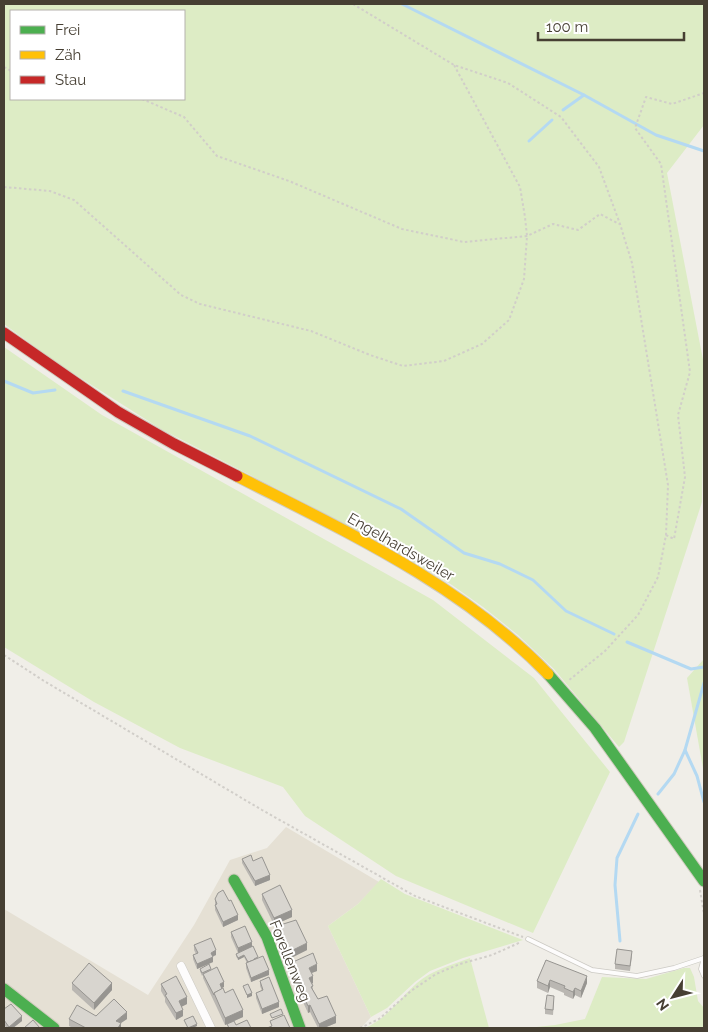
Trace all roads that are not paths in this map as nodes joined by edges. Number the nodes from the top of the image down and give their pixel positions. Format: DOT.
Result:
graph roads {
  1 [pos="4,333"];
  2 [pos="234,880"];
  3 [pos="704,881"];
  4 [pos="528,939"];
  5 [pos="704,958"];
  6 [pos="181,966"];
  7 [pos="704,976"];
  8 [pos="4,989"];
  9 [pos="54,1028"];
  10 [pos="211,1028"];
  11 [pos="300,1028"];
  1 -- 3 [label="main road, Engelhardsweiler"];
  2 -- 11 [label="main road, Forellenweg"];
  4 -- 5 [label="lane"];
  5 -- 7 [label="lane"];
  6 -- 10 [label="street"];
  8 -- 9 [label="main road"];
}
